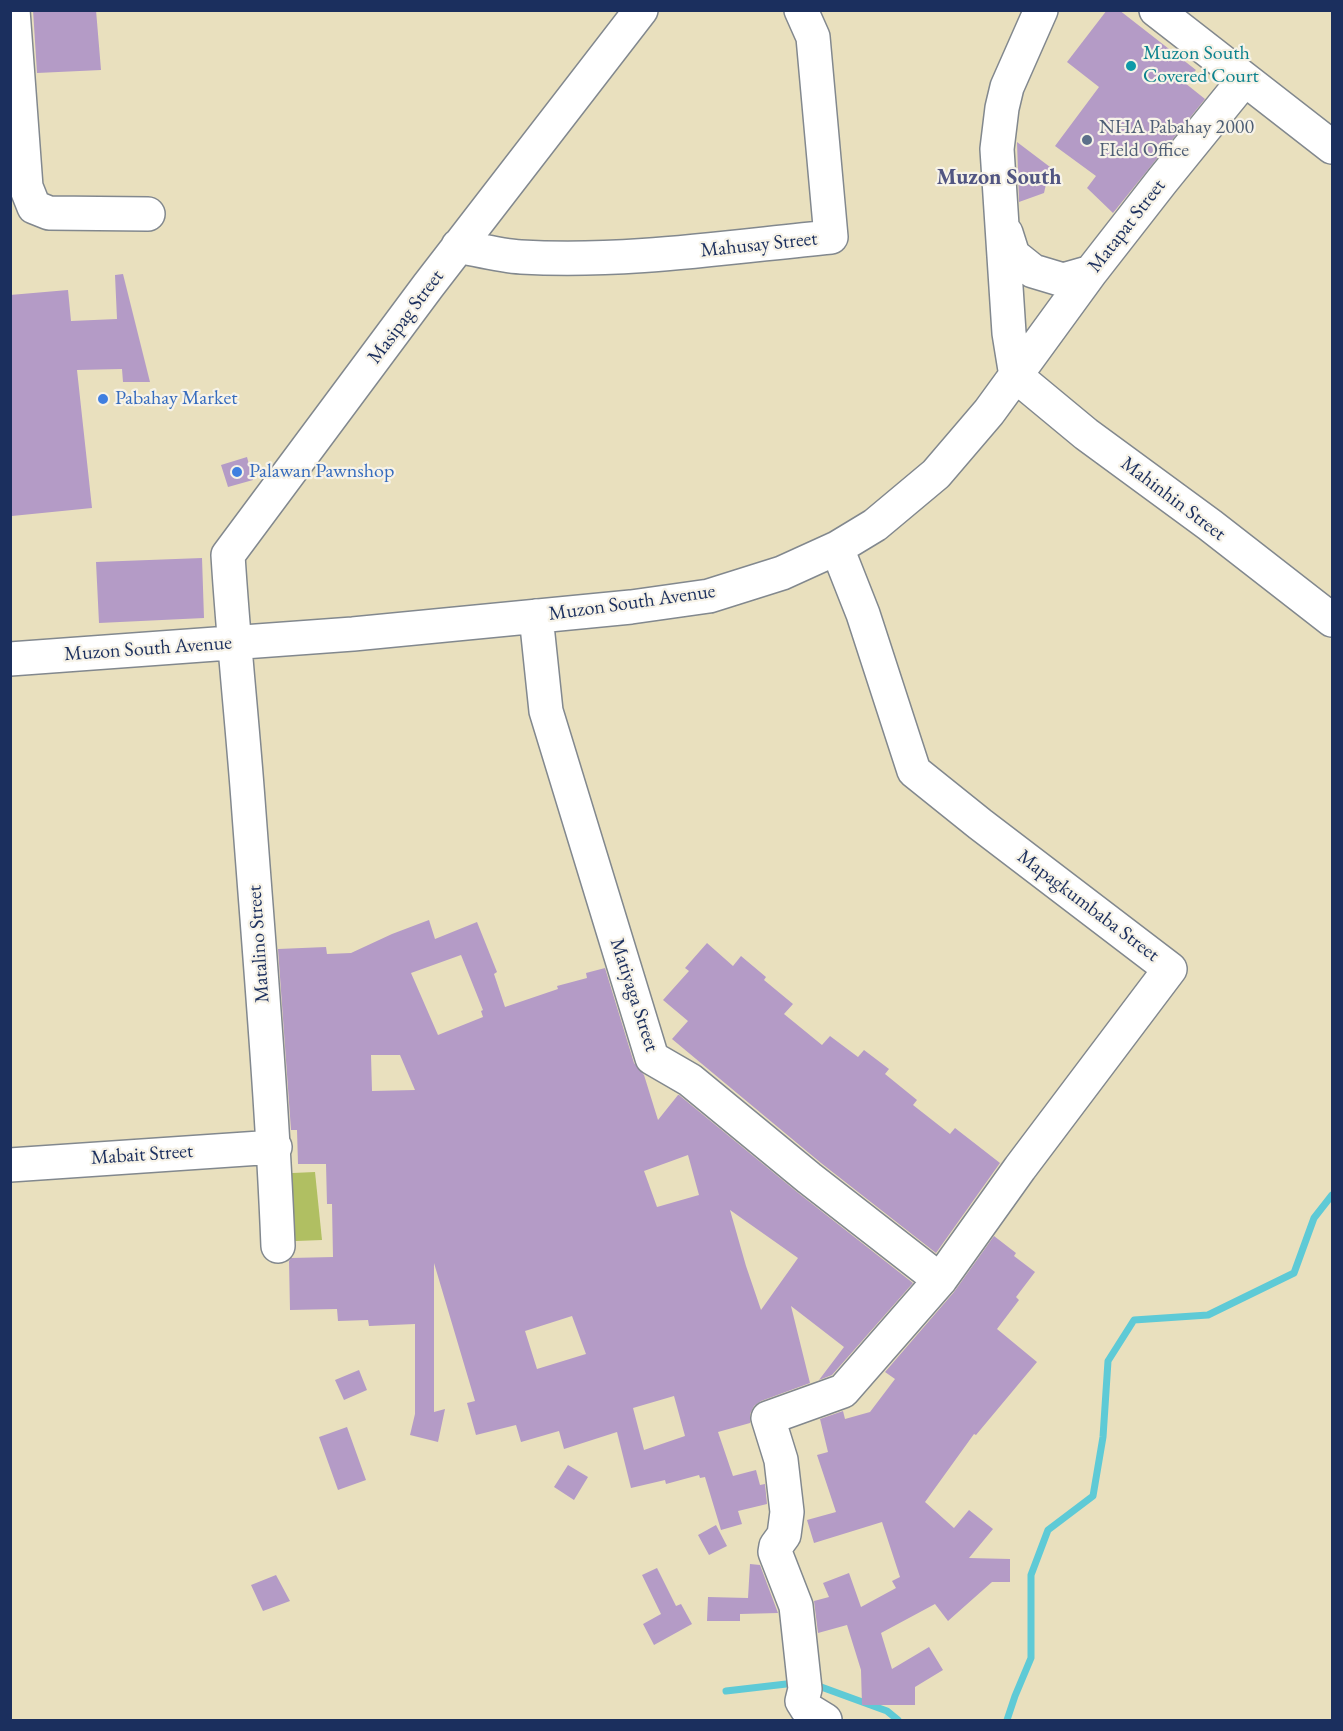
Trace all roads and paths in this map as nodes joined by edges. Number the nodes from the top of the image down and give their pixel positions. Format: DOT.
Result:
graph roads {
  1 [pos="641,10"];
  2 [pos="801,10"];
  3 [pos="1041,10"];
  4 [pos="1156,10"];
  5 [pos="13,20"];
  6 [pos="1244,80"];
  7 [pos="1332,147"];
  8 [pos="148,214"];
  9 [pos="1002,223"];
  10 [pos="458,246"];
  11 [pos="1091,272"];
  12 [pos="1016,376"];
  13 [pos="837,548"];
  14 [pos="536,616"];
  15 [pos="1332,620"];
  16 [pos="233,643"];
  17 [pos="10,659"];
  18 [pos="274,1147"];
  19 [pos="10,1165"];
  20 [pos="279,1246"];
  21 [pos="940,1280"];
  22 [pos="810,1700"];
  1 -- 10 [label="street, Masipag Street"];
  2 -- 10 [label="street, Mahusay Street"];
  3 -- 9 [label="street"];
  4 -- 6 [label="street"];
  5 -- 8 [label="street"];
  6 -- 7 [label="street"];
  6 -- 11 [label="street, Matapat Street"];
  9 -- 11 [label="street"];
  9 -- 12 [label="street"];
  10 -- 16 [label="street, Masipag Street"];
  11 -- 12 [label="street, Matapat Street"];
  12 -- 13 [label="street, Muzon South Avenue"];
  12 -- 15 [label="street, Mahinhin Street"];
  13 -- 14 [label="street, Muzon South Avenue"];
  13 -- 21 [label="street, Mapagkumbaba Street"];
  14 -- 16 [label="street, Muzon South Avenue"];
  14 -- 21 [label="street, Matiyaga Street"];
  16 -- 17 [label="street, Muzon South Avenue"];
  16 -- 18 [label="street, Matalino Street"];
  18 -- 19 [label="street, Mabait Street"];
  18 -- 20 [label="street, Matalino Street"];
  21 -- 22 [label="street"];
}
